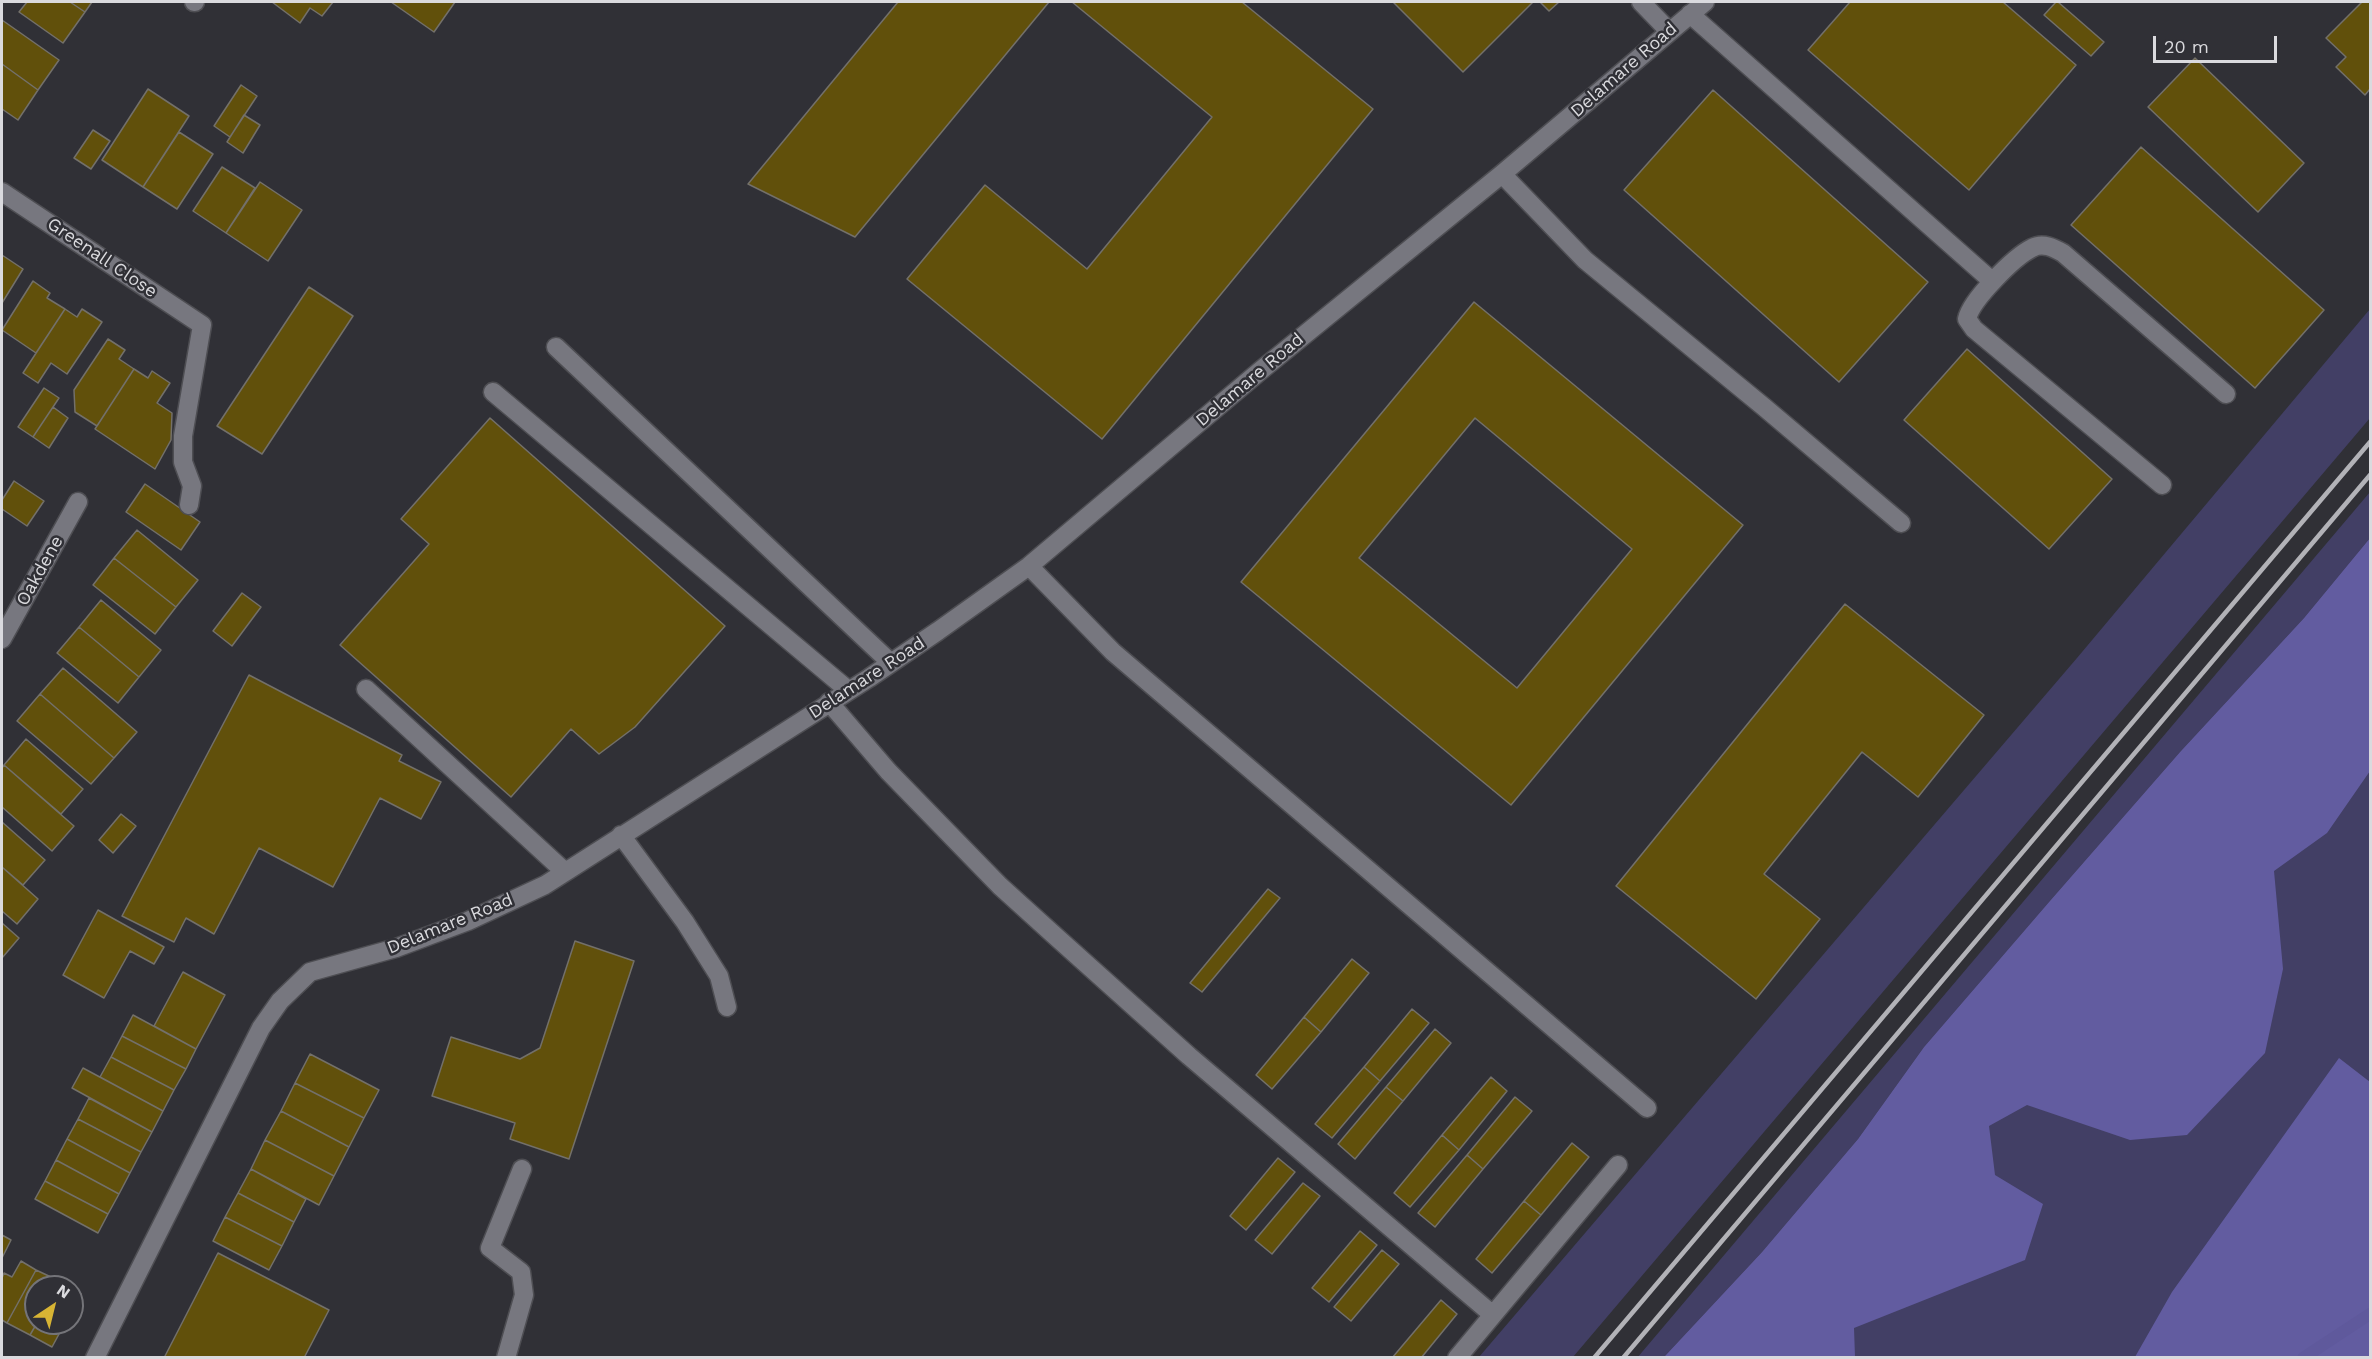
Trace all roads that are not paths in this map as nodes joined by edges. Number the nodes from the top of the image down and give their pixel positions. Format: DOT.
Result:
graph roads {
  1 [pos="1641,2"];
  2 [pos="1704,2"];
  3 [pos="1690,14"];
  4 [pos="1669,31"];
  5 [pos="1502,174"];
  6 [pos="2,192"];
  7 [pos="1992,281"];
  8 [pos="556,347"];
  9 [pos="493,392"];
  10 [pos="2226,394"];
  11 [pos="2162,485"];
  12 [pos="78,502"];
  13 [pos="189,505"];
  14 [pos="1901,523"];
  15 [pos="1029,566"];
  16 [pos="2,639"];
  17 [pos="891,663"];
  18 [pos="366,689"];
  19 [pos="848,690"];
  20 [pos="829,702"];
  21 [pos="621,835"];
  22 [pos="564,872"];
  23 [pos="728,1007"];
  24 [pos="1647,1108"];
  25 [pos="1618,1165"];
  26 [pos="522,1168"];
  27 [pos="1493,1315"];
  28 [pos="95,1358"];
  29 [pos="506,1358"];
  30 [pos="1457,1358"];
  1 -- 4 [label="street"];
  2 -- 3 [label="street, Delamare Road"];
  3 -- 4 [label="street, Delamare Road"];
  3 -- 7 [label="street"];
  4 -- 5 [label="street, Delamare Road"];
  5 -- 14 [label="street"];
  5 -- 15 [label="street, Delamare Road"];
  6 -- 13 [label="street, Greenall Close"];
  7 -- 10 [label="street"];
  7 -- 11 [label="street"];
  8 -- 17 [label="street"];
  9 -- 19 [label="street"];
  12 -- 16 [label="street, Oakdene"];
  15 -- 17 [label="street, Delamare Road"];
  15 -- 24 [label="street"];
  17 -- 19 [label="street, Delamare Road"];
  18 -- 22 [label="street"];
  19 -- 20 [label="street, Delamare Road"];
  20 -- 21 [label="street, Delamare Road"];
  20 -- 27 [label="street"];
  21 -- 22 [label="street, Delamare Road"];
  21 -- 23 [label="street"];
  22 -- 28 [label="street, Delamare Road"];
  25 -- 27 [label="street"];
  26 -- 29 [label="street"];
  27 -- 30 [label="street"];
}
